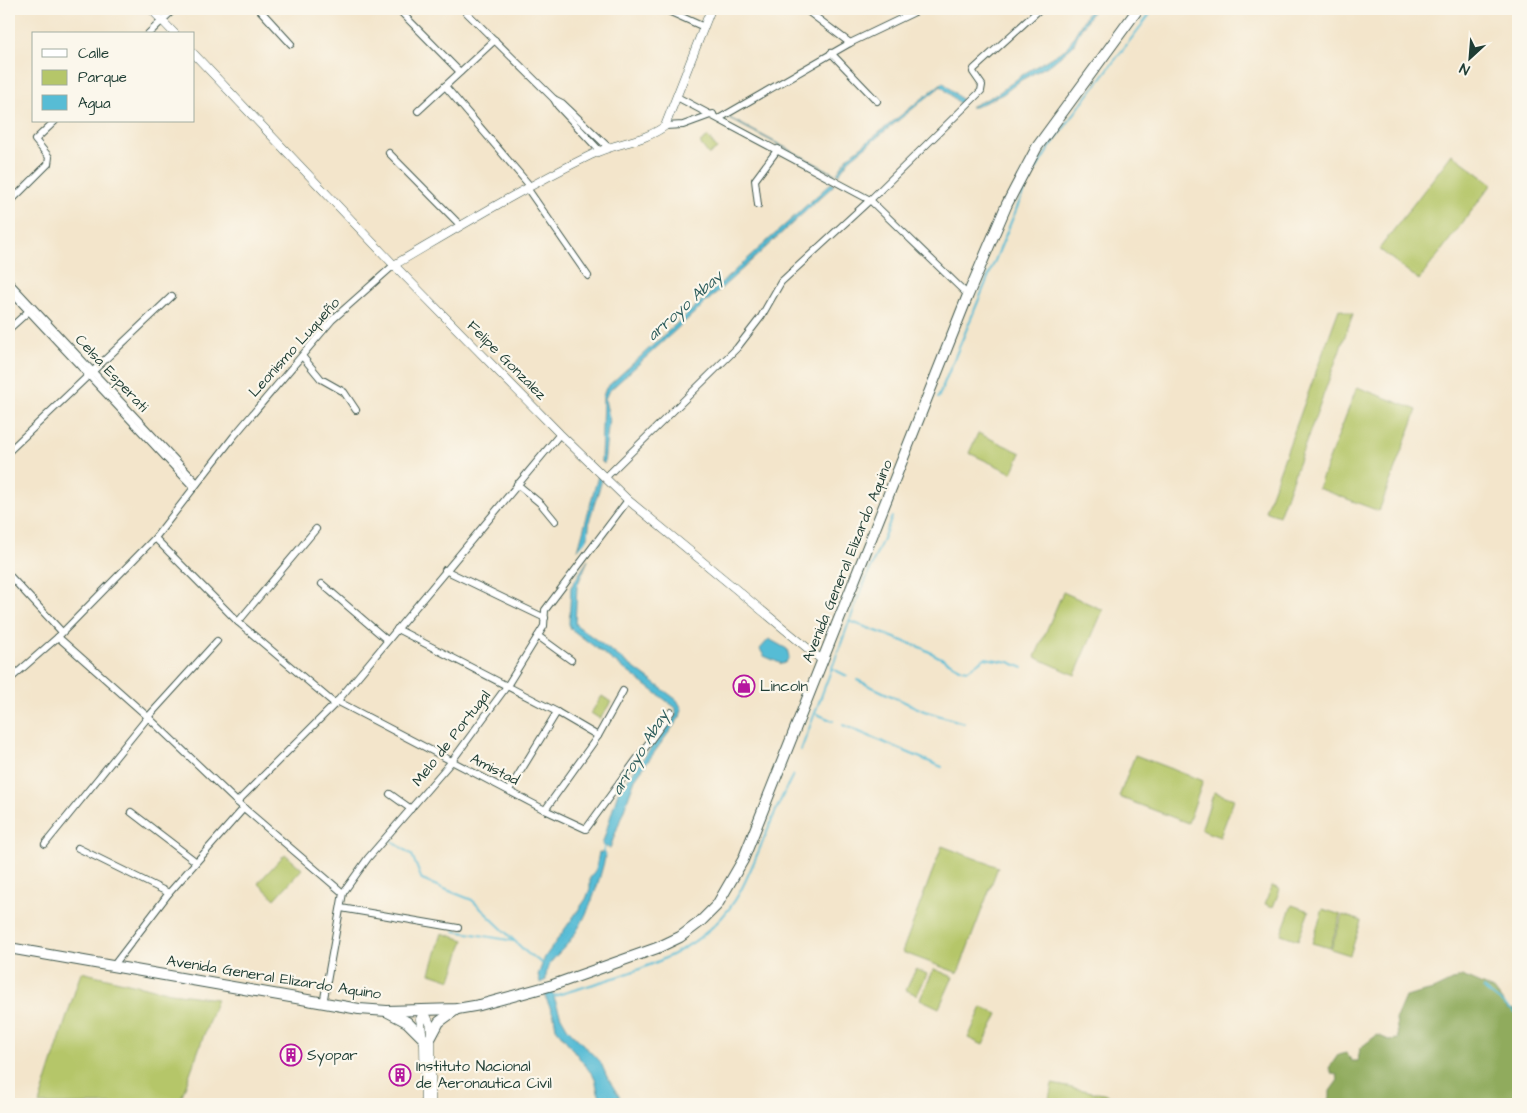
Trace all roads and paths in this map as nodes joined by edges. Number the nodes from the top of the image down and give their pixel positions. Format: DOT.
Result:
graph roads {
  1 [pos="151,9"];
  2 [pos="174,9"];
  3 [pos="259,9"];
  4 [pos="398,9"];
  5 [pos="463,9"];
  6 [pos="664,9"];
  7 [pos="711,9"];
  8 [pos="805,9"];
  9 [pos="921,9"];
  10 [pos="1040,9"];
  11 [pos="1138,9"];
  12 [pos="162,20"];
  13 [pos="704,27"];
  14 [pos="150,32"];
  15 [pos="173,32"];
  16 [pos="494,40"];
  17 [pos="850,43"];
  18 [pos="291,44"];
  19 [pos="831,54"];
  20 [pos="195,55"];
  21 [pos="460,72"];
  22 [pos="445,86"];
  23 [pos="677,97"];
  24 [pos="554,99"];
  25 [pos="876,101"];
  26 [pos="418,111"];
  27 [pos="713,114"];
  28 [pos="720,118"];
  29 [pos="54,122"];
  30 [pos="665,126"];
  31 [pos="608,147"];
  32 [pos="778,149"];
  33 [pos="600,150"];
  34 [pos="389,153"];
  35 [pos="528,187"];
  36 [pos="870,200"];
  37 [pos="9,203"];
  38 [pos="758,205"];
  39 [pos="461,226"];
  40 [pos="394,265"];
  41 [pos="588,276"];
  42 [pos="9,282"];
  43 [pos="9,290"];
  44 [pos="968,295"];
  45 [pos="172,296"];
  46 [pos="31,309"];
  47 [pos="9,329"];
  48 [pos="302,356"];
  49 [pos="90,373"];
  50 [pos="356,410"];
  51 [pos="560,434"];
  52 [pos="9,451"];
  53 [pos="605,478"];
  54 [pos="517,484"];
  55 [pos="196,485"];
  56 [pos="628,500"];
  57 [pos="555,521"];
  58 [pos="316,529"];
  59 [pos="155,538"];
  60 [pos="445,570"];
  61 [pos="9,575"];
  62 [pos="322,584"];
  63 [pos="545,618"];
  64 [pos="238,622"];
  65 [pos="396,629"];
  66 [pos="60,634"];
  67 [pos="538,636"];
  68 [pos="387,640"];
  69 [pos="217,641"];
  70 [pos="571,660"];
  71 [pos="823,661"];
  72 [pos="9,680"];
  73 [pos="506,686"];
  74 [pos="623,691"];
  75 [pos="336,703"];
  76 [pos="557,712"];
  77 [pos="671,712"];
  78 [pos="148,717"];
  79 [pos="598,736"];
  80 [pos="452,761"];
  81 [pos="509,790"];
  82 [pos="390,794"];
  83 [pos="237,802"];
  84 [pos="244,808"];
  85 [pos="411,809"];
  86 [pos="545,810"];
  87 [pos="131,812"];
  88 [pos="45,844"];
  89 [pos="78,848"];
  90 [pos="195,861"];
  91 [pos="169,892"];
  92 [pos="343,893"];
  93 [pos="340,908"];
  94 [pos="458,928"];
  95 [pos="9,948"];
  96 [pos="114,966"];
  97 [pos="323,1004"];
  98 [pos="456,1009"];
  99 [pos="422,1010"];
  100 [pos="387,1011"];
  101 [pos="428,1038"];
  102 [pos="425,1104"];
  103 [pos="431,1104"];
  1 -- 12 [label="street"];
  2 -- 12 [label="street"];
  3 -- 18 [label="street"];
  4 -- 21 [label="street"];
  5 -- 16 [label="street"];
  6 -- 13 [label="street"];
  7 -- 13 [label="street"];
  8 -- 17 [label="street"];
  9 -- 17 [label="street"];
  10 -- 36 [label="street"];
  11 -- 44 [label="main road, Avenida General Elizardo Aquino"];
  12 -- 14 [label="street"];
  12 -- 15 [label="street"];
  13 -- 23 [label="street"];
  16 -- 21 [label="street"];
  16 -- 24 [label="street"];
  17 -- 19 [label="street"];
  19 -- 25 [label="street"];
  19 -- 28 [label="street"];
  20 -- 40 [label="street, Felipe Gonzalez"];
  21 -- 22 [label="street"];
  22 -- 26 [label="street"];
  22 -- 35 [label="street"];
  23 -- 27 [label="street"];
  23 -- 30 [label="street"];
  24 -- 31 [label="street"];
  24 -- 33 [label="street"];
  27 -- 28 [label="street"];
  27 -- 30 [label="street"];
  28 -- 32 [label="street"];
  29 -- 37 [label="street"];
  30 -- 31 [label="street, Leonismo Luqueño"];
  31 -- 33 [label="street, Leonismo Luqueño"];
  32 -- 36 [label="street"];
  32 -- 38 [label="street"];
  33 -- 35 [label="street, Leonismo Luqueño"];
  34 -- 39 [label="street"];
  35 -- 39 [label="street, Leonismo Luqueño"];
  35 -- 41 [label="street"];
  36 -- 44 [label="street"];
  36 -- 53 [label="street"];
  39 -- 40 [label="street, Leonismo Luqueño"];
  40 -- 48 [label="street, Leonismo Luqueño"];
  40 -- 51 [label="street, Felipe Gonzalez"];
  42 -- 46 [label="street, Celsa Esperati"];
  43 -- 46 [label="street, Celsa Esperati"];
  44 -- 71 [label="main road, Avenida General Elizardo Aquino"];
  45 -- 49 [label="street"];
  46 -- 47 [label="street"];
  46 -- 49 [label="street, Celsa Esperati"];
  48 -- 50 [label="street"];
  48 -- 55 [label="street, Leonismo Luqueño"];
  49 -- 52 [label="street"];
  49 -- 55 [label="street, Celsa Esperati"];
  51 -- 53 [label="street, Felipe Gonzalez"];
  51 -- 54 [label="street"];
  53 -- 56 [label="street, Felipe Gonzalez"];
  54 -- 57 [label="street"];
  54 -- 60 [label="street"];
  55 -- 59 [label="street, Leonismo Luqueño"];
  56 -- 63 [label="street, Melo de Portugal"];
  56 -- 71 [label="street, Felipe Gonzalez"];
  58 -- 64 [label="street"];
  59 -- 64 [label="street, Amistad"];
  59 -- 66 [label="street, Leonismo Luqueño"];
  60 -- 63 [label="street"];
  60 -- 65 [label="street"];
  61 -- 66 [label="street"];
  62 -- 68 [label="street"];
  63 -- 67 [label="street, Melo de Portugal"];
  64 -- 75 [label="street, Amistad"];
  65 -- 68 [label="street"];
  65 -- 73 [label="street"];
  66 -- 72 [label="street, Leonismo Luqueño"];
  66 -- 78 [label="street"];
  67 -- 70 [label="street"];
  67 -- 73 [label="street, Melo de Portugal"];
  68 -- 75 [label="street"];
  69 -- 78 [label="street"];
  71 -- 98 [label="main road, Avenida General Elizardo Aquino"];
  73 -- 76 [label="street"];
  73 -- 80 [label="street, Melo de Portugal"];
  74 -- 79 [label="street"];
  75 -- 80 [label="street, Amistad"];
  75 -- 83 [label="street"];
  76 -- 79 [label="street"];
  76 -- 81 [label="street"];
  77 -- 86 [label="street, Amistad"];
  78 -- 83 [label="street"];
  78 -- 88 [label="street"];
  79 -- 86 [label="street"];
  80 -- 81 [label="street, Amistad"];
  80 -- 85 [label="street, Melo de Portugal"];
  81 -- 86 [label="street, Amistad"];
  82 -- 85 [label="street"];
  83 -- 84 [label="street"];
  84 -- 90 [label="street"];
  84 -- 92 [label="street"];
  85 -- 92 [label="street, Melo de Portugal"];
  87 -- 90 [label="street"];
  89 -- 91 [label="street"];
  90 -- 91 [label="street"];
  91 -- 96 [label="street"];
  92 -- 93 [label="street, Melo de Portugal"];
  93 -- 94 [label="street"];
  93 -- 97 [label="street, Melo de Portugal"];
  95 -- 96 [label="main road, Avenida General Elizardo Aquino"];
  96 -- 97 [label="main road, Avenida General Elizardo Aquino"];
  97 -- 100 [label="main road, Avenida General Elizardo Aquino"];
  98 -- 99 [label="main road, Avenida General Elizardo Aquino"];
  98 -- 101 [label="main road"];
  99 -- 100 [label="main road, Avenida General Elizardo Aquino"];
  99 -- 101 [label="street"];
  100 -- 101 [label="main road"];
  101 -- 102 [label="street"];
  101 -- 103 [label="street"];
}
